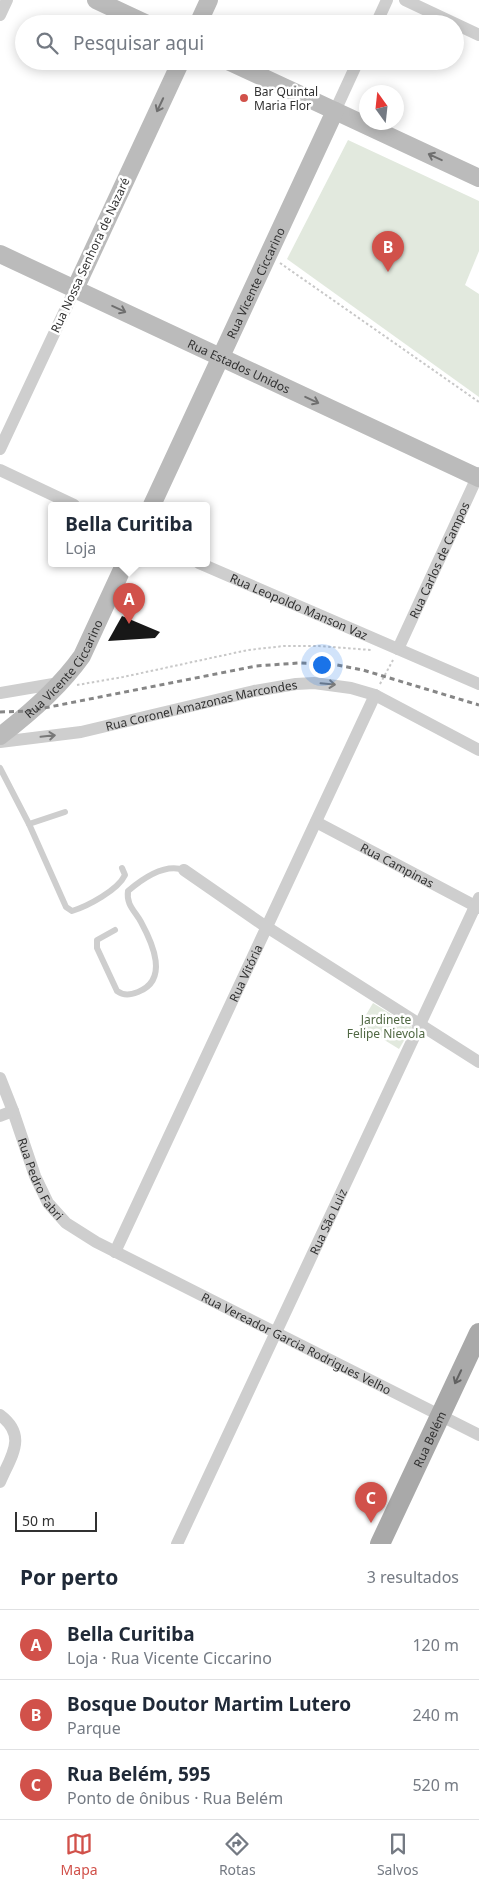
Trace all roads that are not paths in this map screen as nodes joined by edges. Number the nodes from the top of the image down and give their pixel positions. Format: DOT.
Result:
graph roads {
  1 [pos="7,0"];
  2 [pos="96,0"];
  3 [pos="209,0"];
  4 [pos="387,0"];
  5 [pos="405,0"];
  6 [pos="0,15"];
  7 [pos="128,15"];
  8 [pos="202,15"];
  9 [pos="380,15"];
  10 [pos="438,15"];
  11 [pos="464,27"];
  12 [pos="479,34"];
  13 [pos="177,70"];
  14 [pos="247,70"];
  15 [pos="354,70"];
  16 [pos="335,111"];
  17 [pos="479,178"];
  18 [pos="0,254"];
  19 [pos="75,289"];
  20 [pos="221,357"];
  21 [pos="0,449"];
  22 [pos="0,470"];
  23 [pos="478,476"];
  24 [pos="68,502"];
  25 [pos="153,502"];
  26 [pos="123,567"];
  27 [pos="208,567"];
  28 [pos="398,648"];
  29 [pos="67,684"];
  30 [pos="479,684"];
  31 [pos="0,693"];
  32 [pos="375,695"];
  33 [pos="0,736"];
  34 [pos="0,742"];
  35 [pos="479,750"];
  36 [pos="0,768"];
  37 [pos="65,812"];
  38 [pos="316,822"];
  39 [pos="29,824"];
  40 [pos="122,868"];
  41 [pos="184,870"];
  42 [pos="478,904"];
  43 [pos="267,927"];
  44 [pos="115,930"];
  45 [pos="420,1024"];
  46 [pos="479,1062"];
  47 [pos="0,1078"];
  48 [pos="13,1111"];
  49 [pos="0,1116"];
  50 [pos="116,1252"];
  51 [pos="276,1332"];
  52 [pos="479,1333"];
  53 [pos="0,1415"];
  54 [pos="440,1416"];
  55 [pos="479,1435"];
  56 [pos="0,1482"];
  57 [pos="177,1544"];
  58 [pos="380,1544"];
  1 -- 6 [label="street"];
  2 -- 7 [label="main road"];
  3 -- 8 [label="main road"];
  4 -- 9 [label="street"];
  5 -- 10 [label="street"];
  11 -- 12 [label="street"];
  13 -- 19 [label="main road, Rua Nossa Senhora de Nazaré, one-way"];
  14 -- 16 [label="main road"];
  15 -- 16 [label="street, Rua Vicente Ciccarino"];
  17 -- 16 [label="main road, one-way"];
  16 -- 20 [label="main road, Rua Vicente Ciccarino"];
  18 -- 19 [label="main road, Rua Estados Unidos"];
  19 -- 20 [label="main road, Rua Estados Unidos, one-way"];
  19 -- 21 [label="street, Rua Nossa Senhora de Nazaré"];
  20 -- 23 [label="main road, Rua Estados Unidos, one-way"];
  20 -- 25 [label="main road, Rua Vicente Ciccarino"];
  22 -- 24 [label="street"];
  23 -- 28 [label="street, Rua Carlos de Campos"];
  26 -- 29 [label="main road, Rua Vicente Ciccarino"];
  27 -- 28 [label="street, Rua Leopoldo Manson Vaz"];
  28 -- 30 [label="street, Rua Leopoldo Manson Vaz"];
  29 -- 31 [label="street"];
  29 -- 33 [label="main road, Rua Vicente Ciccarino"];
  34 -- 32 [label="street, Rua Coronel Amazonas Marcondes, one-way"];
  32 -- 35 [label="street, Rua Coronel Amazonas Marcondes"];
  32 -- 38 [label="street, Rua Vitória"];
  36 -- 39 [label="lane"];
  37 -- 39 [label="lane"];
  38 -- 42 [label="street, Rua Campinas"];
  38 -- 43 [label="street, Rua Vitória"];
  39 -- 40 [label="lane"];
  41 -- 43 [label="street"];
  41 -- 44 [label="lane"];
  42 -- 45 [label="street, Rua São Luiz"];
  43 -- 45 [label="street"];
  43 -- 50 [label="street, Rua Vitória"];
  45 -- 46 [label="street"];
  45 -- 51 [label="street, Rua São Luiz"];
  47 -- 48 [label="street, Rua Pedro Fabri"];
  48 -- 49 [label="street"];
  48 -- 50 [label="street, Rua Pedro Fabri"];
  50 -- 51 [label="street, Rua Vereador Garcia Rodrigues Velho"];
  51 -- 54 [label="street, Rua Vereador Garcia Rodrigues Velho"];
  51 -- 57 [label="street, Rua São Luiz"];
  52 -- 54 [label="main road, Rua Belém, one-way"];
  53 -- 56 [label="street"];
  54 -- 55 [label="street, Rua Vereador Garcia Rodrigues Velho"];
  54 -- 58 [label="main road, Rua Belém"];
}
